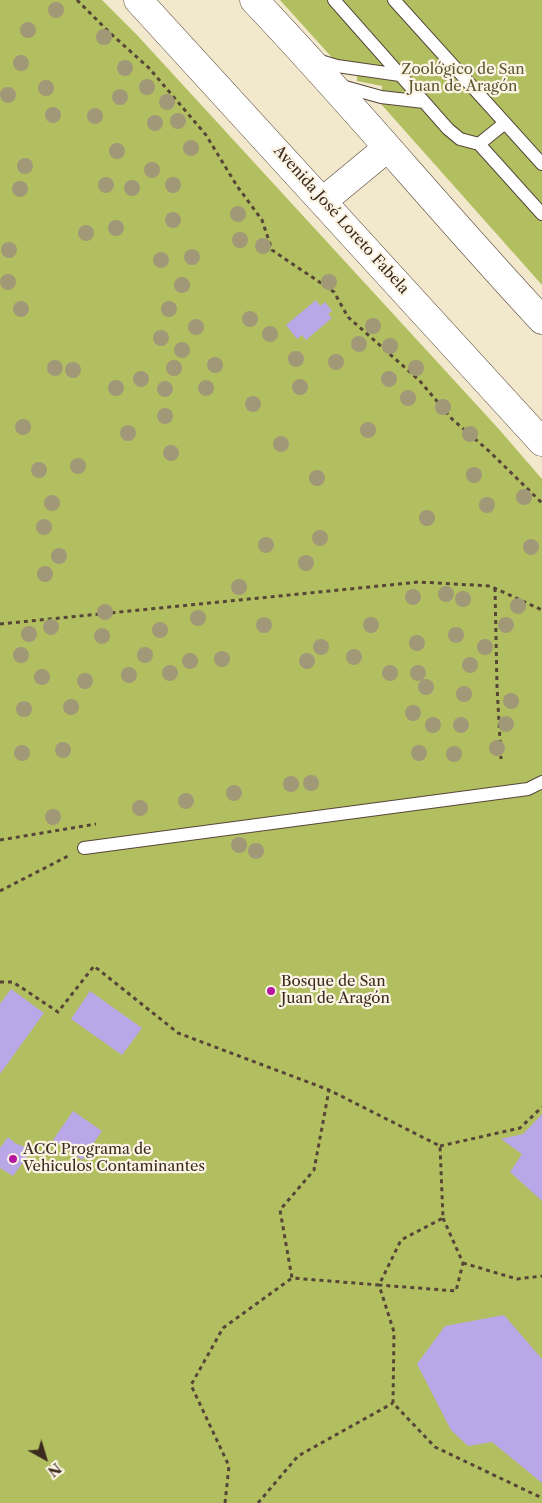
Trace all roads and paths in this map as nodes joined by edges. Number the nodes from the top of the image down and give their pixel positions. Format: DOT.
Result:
graph roads {
  1 [pos="77,0"];
  2 [pos="138,0"];
  3 [pos="254,0"];
  4 [pos="334,0"];
  5 [pos="394,0"];
  6 [pos="308,56"];
  7 [pos="400,75"];
  8 [pos="331,84"];
  9 [pos="424,102"];
  10 [pos="505,123"];
  11 [pos="479,144"];
  12 [pos="387,148"];
  13 [pos="542,164"];
  14 [pos="323,201"];
  15 [pos="542,214"];
  16 [pos="542,320"];
  17 [pos="542,442"];
  18 [pos="542,503"];
  19 [pos="494,588"];
  20 [pos="542,610"];
  21 [pos="0,624"];
  22 [pos="501,759"];
  23 [pos="542,782"];
  24 [pos="96,824"];
  25 [pos="0,840"];
  26 [pos="84,848"];
  27 [pos="0,891"];
  28 [pos="0,982"];
  29 [pos="329,1090"];
  30 [pos="542,1107"];
  31 [pos="440,1146"];
  32 [pos="443,1218"];
  33 [pos="464,1263"];
  34 [pos="542,1276"];
  35 [pos="292,1278"];
  36 [pos="379,1285"];
  37 [pos="393,1404"];
  38 [pos="542,1498"];
  39 [pos="224,1503"];
  40 [pos="258,1503"];
  1 -- 18 [label="path"];
  2 -- 14 [label="main road, Avenida José Loreto Fabela"];
  3 -- 6 [label="main road"];
  4 -- 7 [label="lane"];
  5 -- 10 [label="lane"];
  6 -- 7 [label="lane"];
  6 -- 8 [label="main road"];
  7 -- 9 [label="lane"];
  8 -- 9 [label="lane"];
  8 -- 12 [label="main road"];
  9 -- 11 [label="lane"];
  10 -- 11 [label="lane"];
  10 -- 13 [label="lane"];
  11 -- 15 [label="lane"];
  12 -- 14 [label="main road"];
  12 -- 16 [label="main road"];
  14 -- 17 [label="main road, Avenida José Loreto Fabela"];
  19 -- 20 [label="path"];
  19 -- 21 [label="path"];
  19 -- 22 [label="path"];
  23 -- 26 [label="lane"];
  24 -- 25 [label="path"];
  26 -- 27 [label="path"];
  28 -- 29 [label="path"];
  29 -- 31 [label="path"];
  29 -- 35 [label="path"];
  30 -- 31 [label="path"];
  31 -- 32 [label="path"];
  32 -- 33 [label="path"];
  32 -- 36 [label="path"];
  33 -- 34 [label="path"];
  33 -- 36 [label="path"];
  35 -- 36 [label="path"];
  35 -- 39 [label="path"];
  36 -- 37 [label="path"];
  37 -- 38 [label="path"];
  37 -- 40 [label="path"];
}
